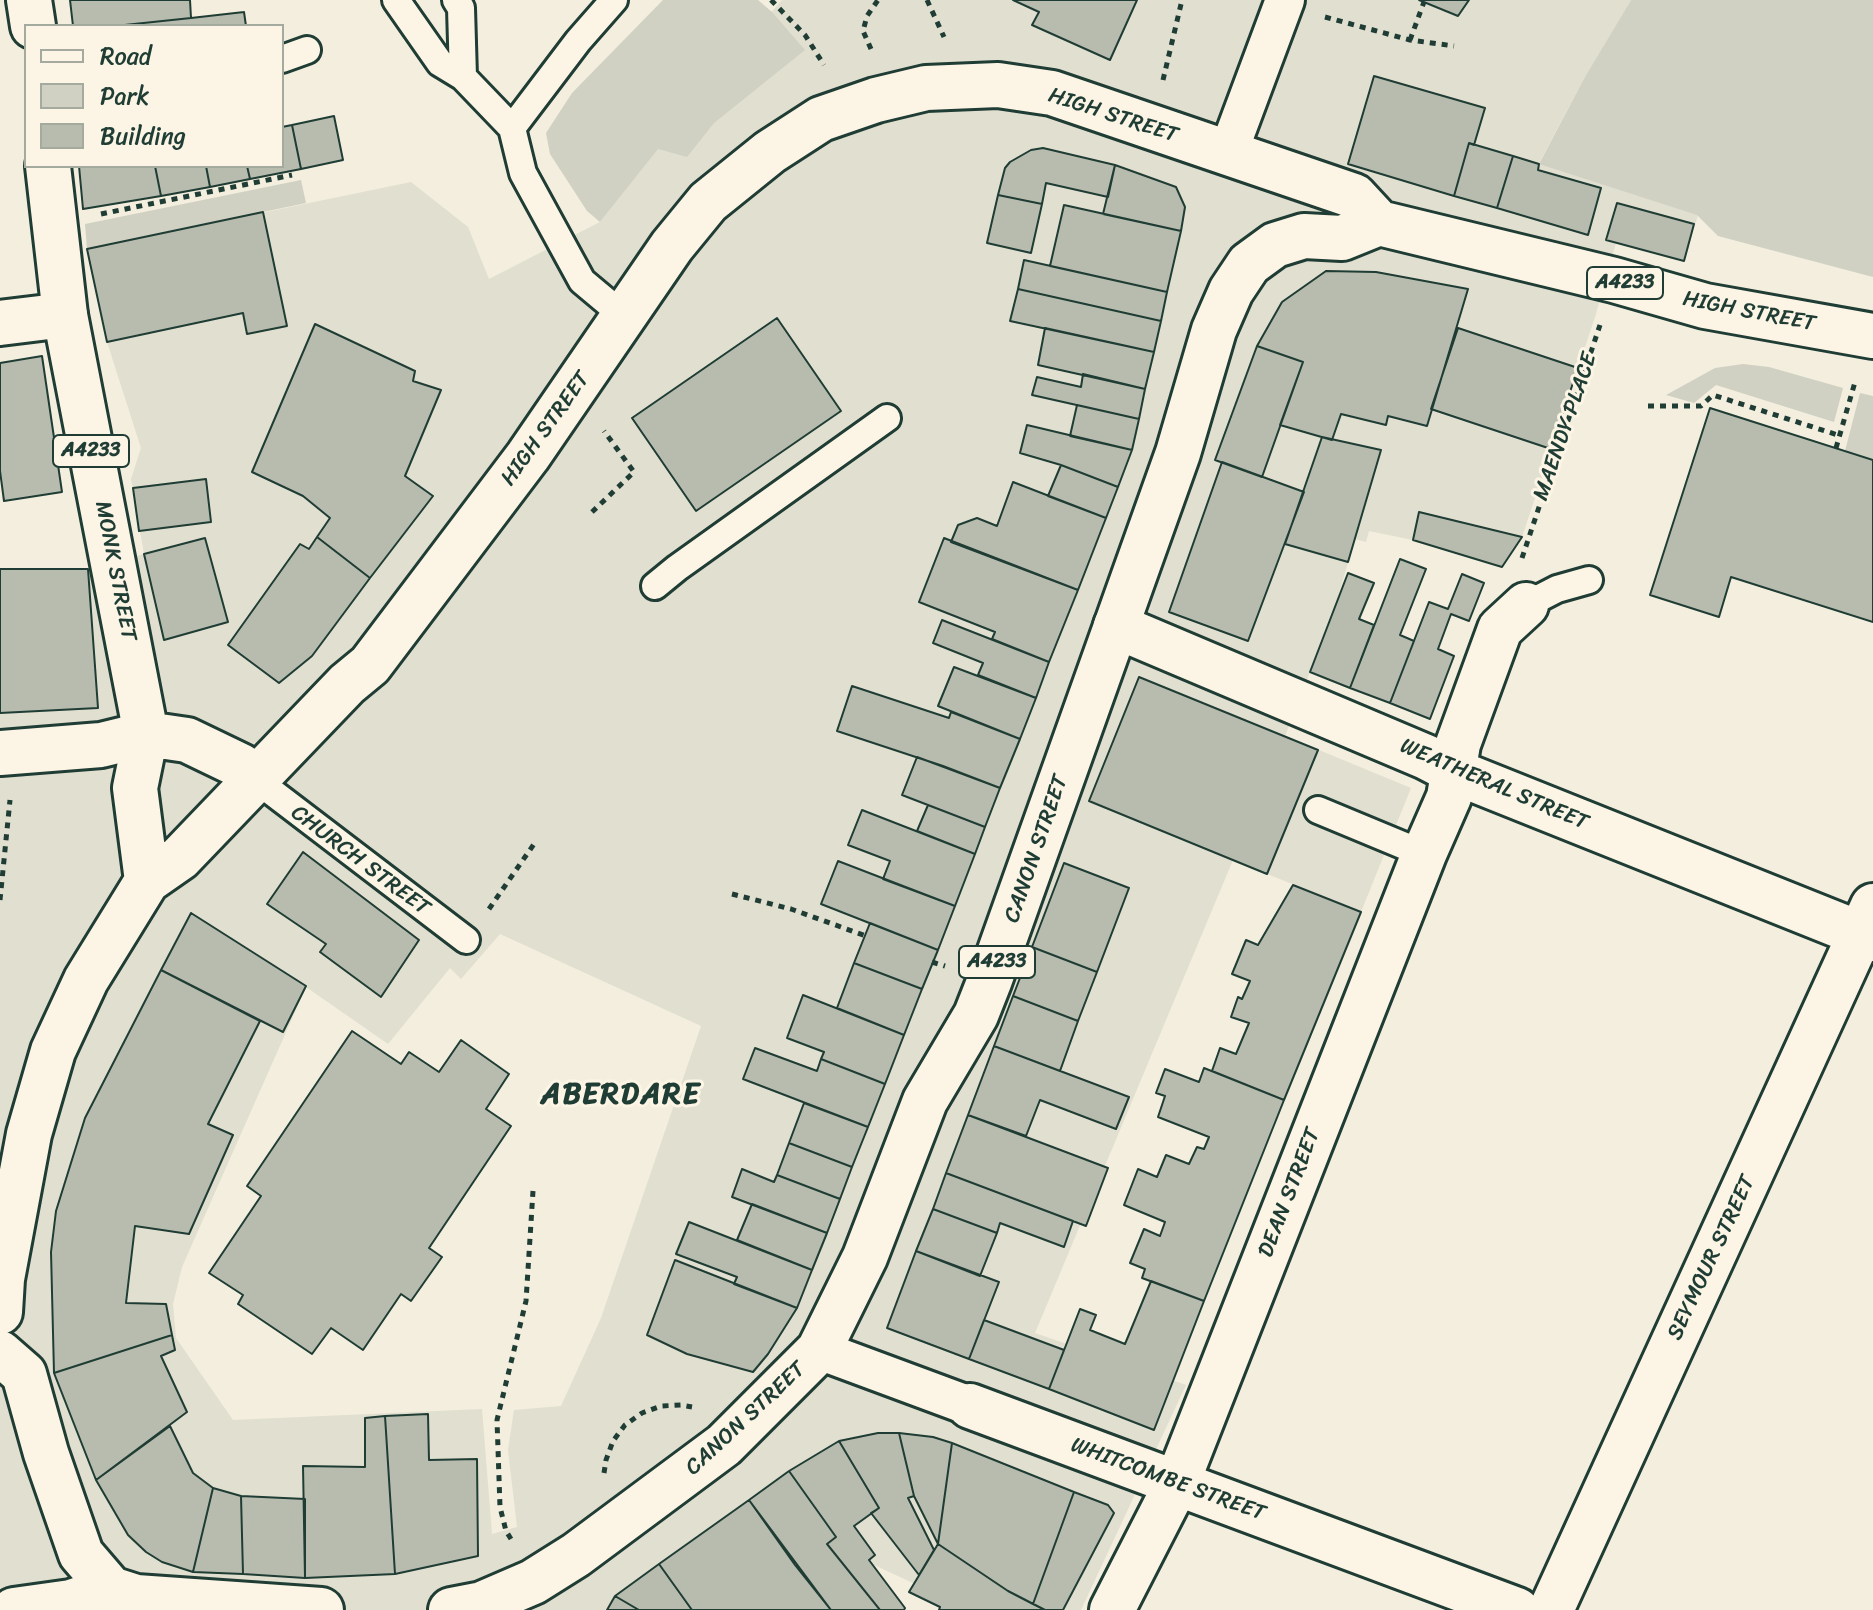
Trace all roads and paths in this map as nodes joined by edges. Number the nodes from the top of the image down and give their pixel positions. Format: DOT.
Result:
graph roads {
  1 [pos="29,0"];
  2 [pos="396,0"];
  3 [pos="456,0"];
  4 [pos="614,0"];
  5 [pos="771,0"];
  6 [pos="878,0"];
  7 [pos="927,0"];
  8 [pos="1182,0"];
  9 [pos="1424,2"];
  10 [pos="1284,3"];
  11 [pos="33,24"];
  12 [pos="944,37"];
  13 [pos="1410,40"];
  14 [pos="1454,46"];
  15 [pos="871,49"];
  16 [pos="824,65"];
  17 [pos="463,77"];
  18 [pos="1161,89"];
  19 [pos="512,128"];
  20 [pos="1232,142"];
  21 [pos="48,168"];
  22 [pos="292,175"];
  23 [pos="1379,223"];
  24 [pos="53,224"];
  25 [pos="1614,280"];
  26 [pos="65,315"];
  27 [pos="625,317"];
  28 [pos="0,323"];
  29 [pos="1868,335"];
  30 [pos="1648,406"];
  31 [pos="887,418"];
  32 [pos="601,427"];
  33 [pos="1841,436"];
  34 [pos="1836,448"];
  35 [pos="592,512"];
  36 [pos="1521,560"];
  37 [pos="1589,580"];
  38 [pos="655,586"];
  39 [pos="1526,605"];
  40 [pos="1116,626"];
  41 [pos="146,734"];
  42 [pos="6,770"];
  43 [pos="1453,771"];
  44 [pos="255,779"];
  45 [pos="1318,810"];
  46 [pos="534,844"];
  47 [pos="1424,854"];
  48 [pos="147,881"];
  49 [pos="732,894"];
  50 [pos="0,900"];
  51 [pos="483,917"];
  52 [pos="1869,926"];
  53 [pos="866,936"];
  54 [pos="466,940"];
  55 [pos="932,962"];
  56 [pos="943,965"];
  57 [pos="533,1191"];
  58 [pos="1,1290"];
  59 [pos="819,1350"];
  60 [pos="0,1353"];
  61 [pos="970,1406"];
  62 [pos="701,1409"];
  63 [pos="603,1480"];
  64 [pos="1177,1483"];
  65 [pos="514,1544"];
  66 [pos="111,1589"];
  67 [pos="14,1610"];
  68 [pos="321,1610"];
  69 [pos="451,1610"];
  70 [pos="1112,1610"];
  71 [pos="1517,1610"];
  72 [pos="1551,1610"];
  1 -- 11 [label="main road"];
  2 -- 17 [label="lane"];
  3 -- 17 [label="lane"];
  4 -- 19 [label="lane"];
  5 -- 16 [label="path"];
  6 -- 15 [label="path"];
  7 -- 12 [label="path"];
  8 -- 18 [label="path"];
  9 -- 13 [label="path"];
  10 -- 13 [label="path"];
  10 -- 20 [label="street"];
  13 -- 14 [label="path"];
  17 -- 19 [label="lane"];
  19 -- 27 [label="lane"];
  21 -- 24 [label="main road, MONK STREET / A4233"];
  22 -- 24 [label="path"];
  23 -- 25 [label="main road, HIGH STREET / A4233"];
  23 -- 27 [label="main road, HIGH STREET"];
  23 -- 40 [label="main road, CANON STREET / A4233"];
  24 -- 26 [label="main road, MONK STREET / A4233"];
  25 -- 29 [label="main road, HIGH STREET / A4233"];
  25 -- 36 [label="path, MAENDY PLACE"];
  26 -- 28 [label="main road"];
  26 -- 41 [label="main road, MONK STREET / A4233"];
  27 -- 44 [label="main road, HIGH STREET"];
  29 -- 33 [label="path"];
  30 -- 33 [label="path"];
  31 -- 38 [label="lane"];
  32 -- 35 [label="path"];
  33 -- 34 [label="path"];
  37 -- 39 [label="lane"];
  39 -- 43 [label="main road"];
  40 -- 43 [label="main road, WEATHERAL STREET"];
  40 -- 59 [label="main road, CANON STREET / A4233"];
  41 -- 42 [label="main road"];
  41 -- 44 [label="main road"];
  41 -- 48 [label="main road, MONK STREET / A4233"];
  42 -- 50 [label="path"];
  43 -- 47 [label="main road, DEAN STREET"];
  43 -- 52 [label="main road, WEATHERAL STREET"];
  44 -- 48 [label="main road, HIGH STREET"];
  44 -- 54 [label="lane, CHURCH STREET"];
  45 -- 47 [label="lane"];
  46 -- 51 [label="path"];
  47 -- 64 [label="main road, DEAN STREET"];
  48 -- 58 [label="main road"];
  49 -- 53 [label="path"];
  52 -- 72 [label="main road, SEYMOUR STREET"];
  55 -- 56 [label="path"];
  57 -- 65 [label="path"];
  59 -- 61 [label="street, WHITCOMBE STREET"];
  59 -- 69 [label="main road, CANON STREET / A4233"];
  60 -- 66 [label="main road"];
  61 -- 64 [label="main road, WHITCOMBE STREET"];
  62 -- 63 [label="path"];
  64 -- 70 [label="main road, DEAN STREET"];
  64 -- 71 [label="main road, WHITCOMBE STREET"];
  66 -- 67 [label="main road"];
  66 -- 68 [label="main road"];
}
